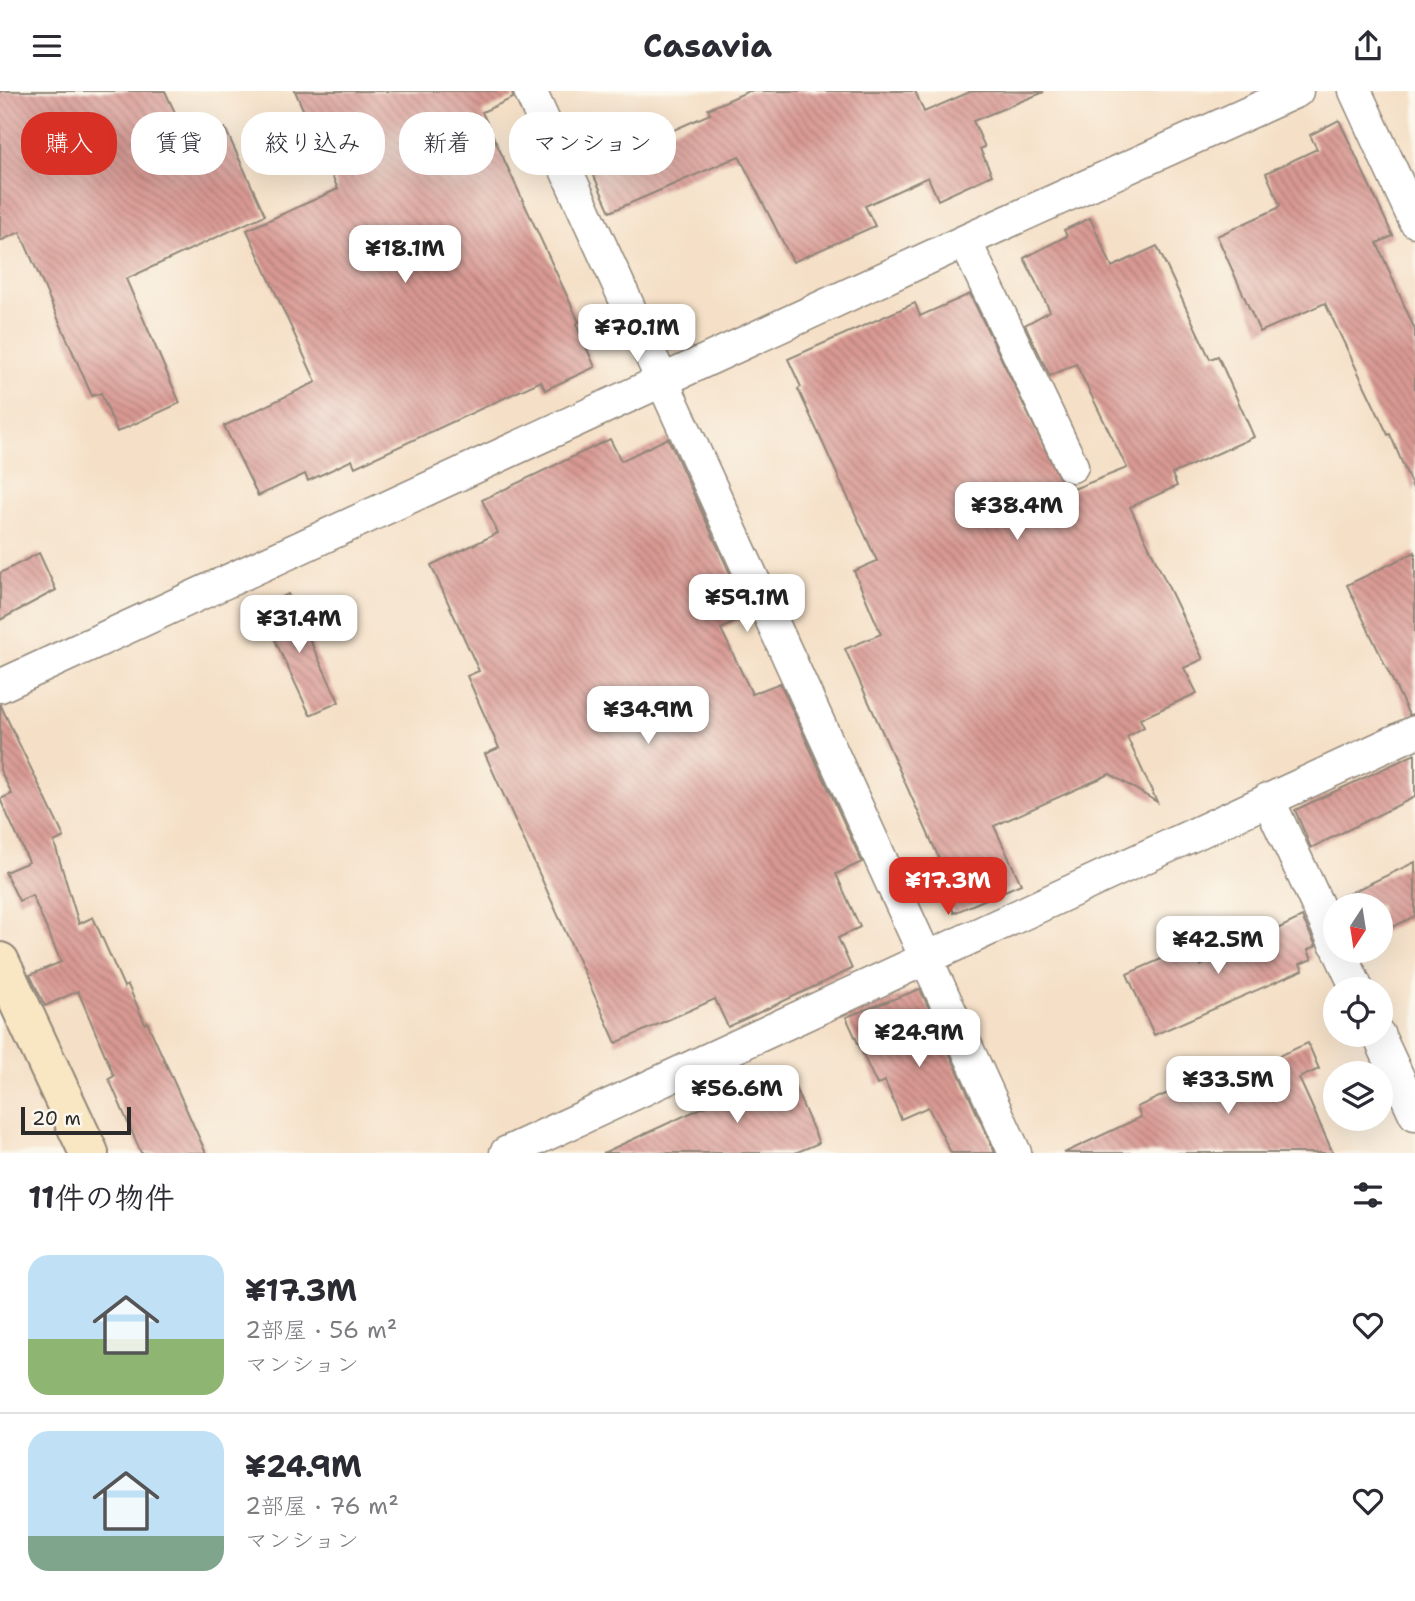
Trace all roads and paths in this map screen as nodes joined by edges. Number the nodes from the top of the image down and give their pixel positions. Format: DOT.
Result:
graph roads {
  1 [pos="530,91"];
  2 [pos="1297,91"];
  3 [pos="1355,91"];
  4 [pos="1415,221"];
  5 [pos="965,241"];
  6 [pos="660,382"];
  7 [pos="1072,466"];
  8 [pos="0,686"];
  9 [pos="1415,731"];
  10 [pos="1268,799"];
  11 [pos="1323,917"];
  12 [pos="924,957"];
  13 [pos="0,962"];
  14 [pos="1384,1047"];
  15 [pos="1415,1114"];
  16 [pos="89,1153"];
  17 [pos="506,1153"];
  18 [pos="1015,1153"];
  1 -- 6 [label="street"];
  2 -- 5 [label="street"];
  3 -- 4 [label="street"];
  5 -- 6 [label="street"];
  5 -- 7 [label="street"];
  6 -- 8 [label="street"];
  6 -- 12 [label="street"];
  9 -- 10 [label="street"];
  10 -- 11 [label="street"];
  10 -- 12 [label="street"];
  12 -- 17 [label="street"];
  12 -- 18 [label="street"];
  13 -- 16 [label="street"];
  14 -- 15 [label="street"];
}
